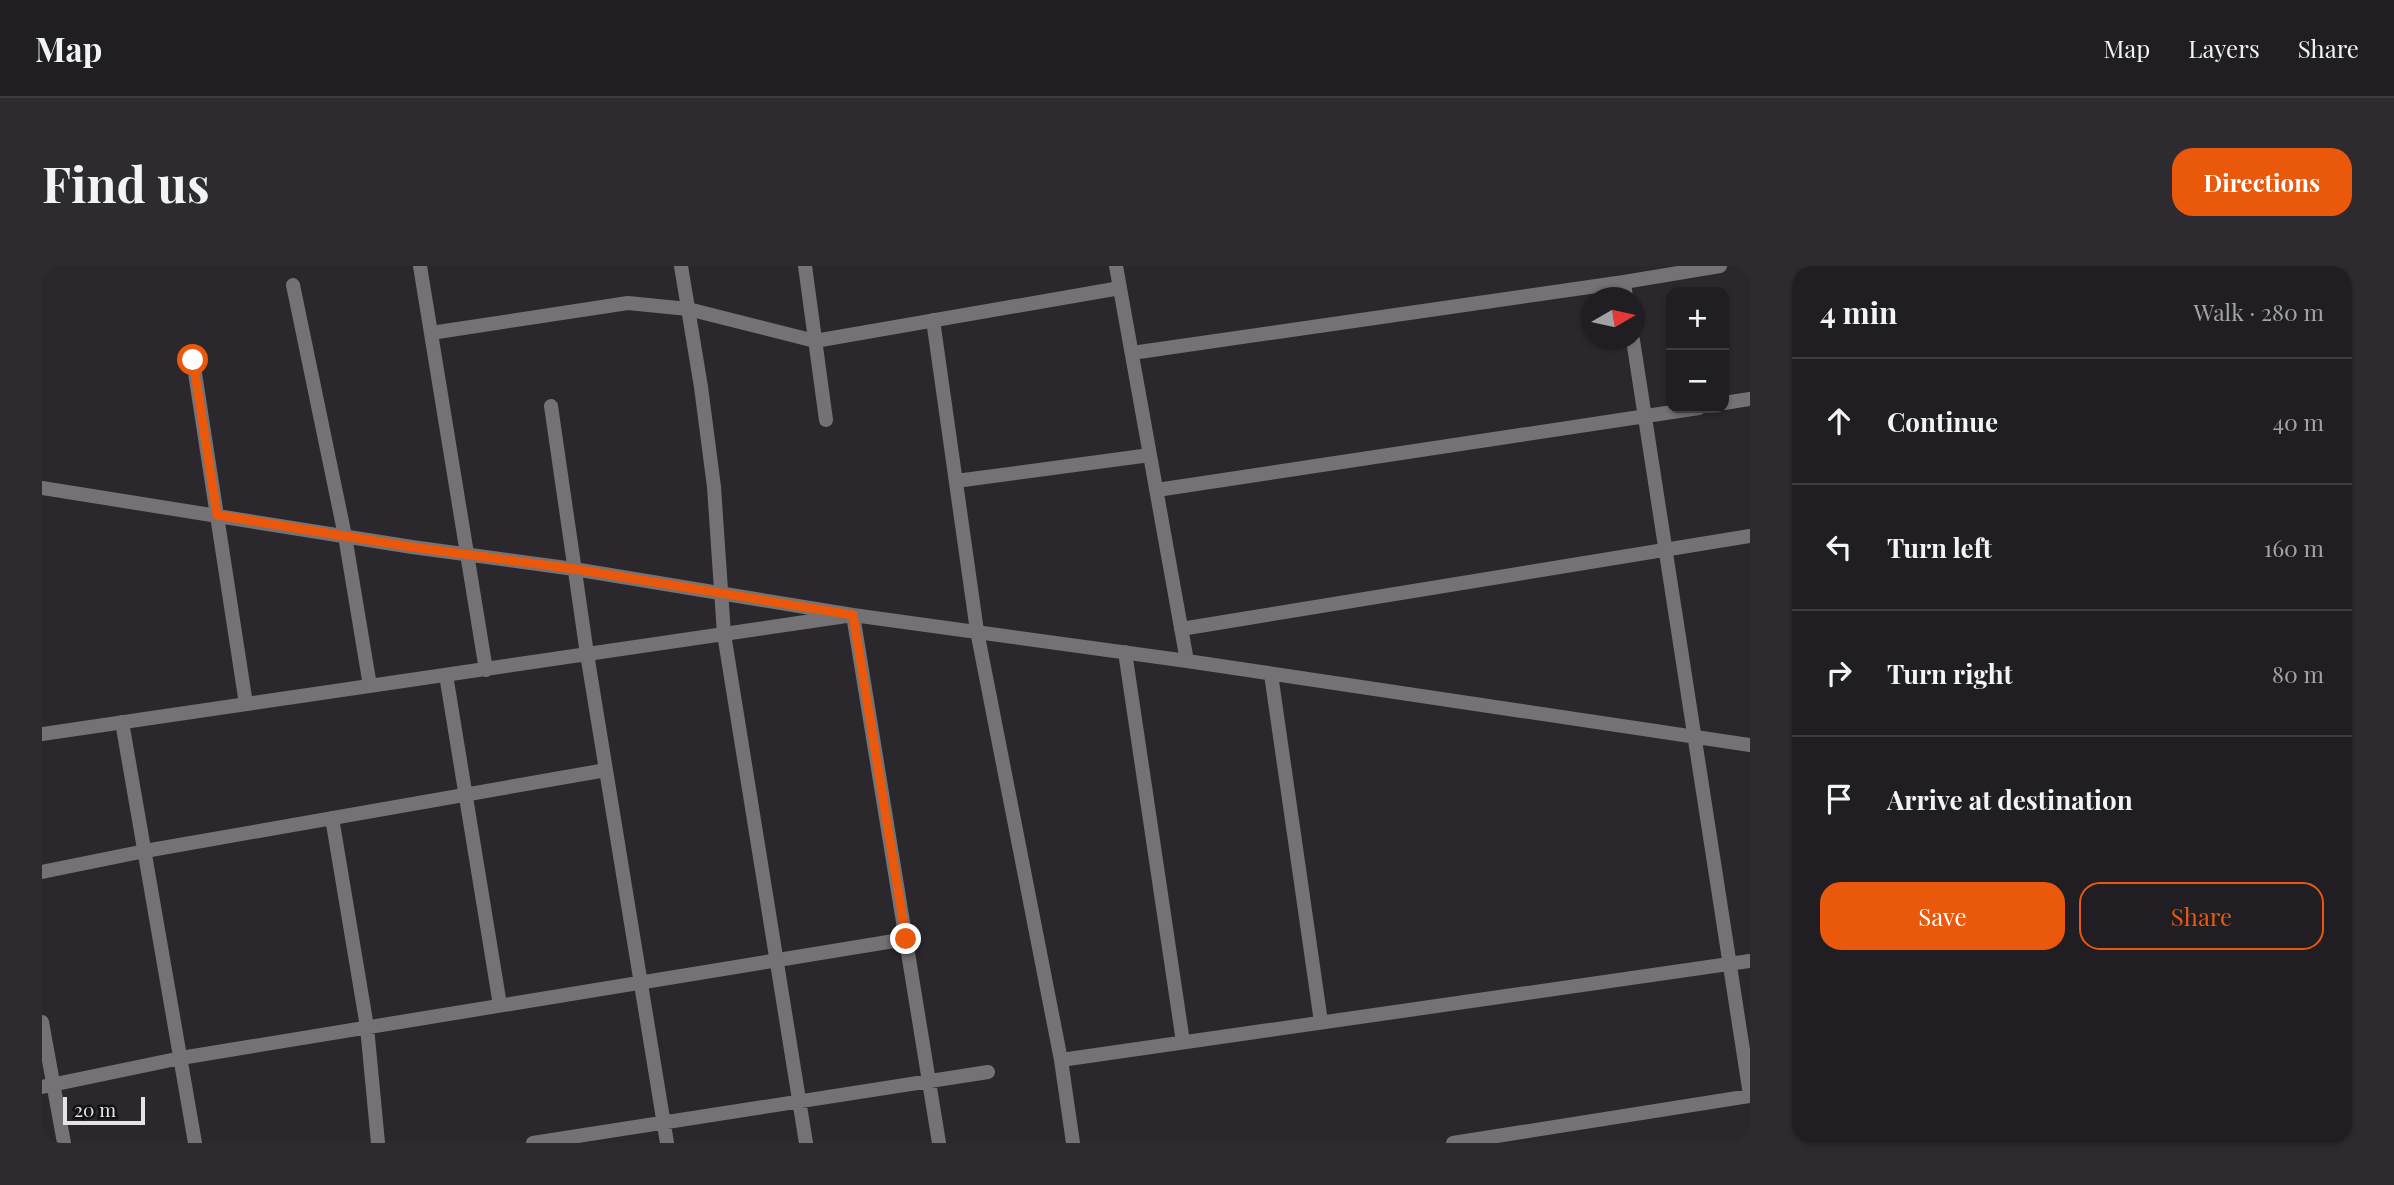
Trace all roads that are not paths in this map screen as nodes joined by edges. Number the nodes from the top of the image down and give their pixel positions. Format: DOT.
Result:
graph roads {
  1 [pos="420,266"];
  2 [pos="681,266"];
  3 [pos="806,266"];
  4 [pos="1116,266"];
  5 [pos="1720,266"];
  6 [pos="293,285"];
  7 [pos="1637,287"];
  8 [pos="1120,288"];
  9 [pos="1582,295"];
  10 [pos="688,309"];
  11 [pos="933,320"];
  12 [pos="431,332"];
  13 [pos="815,341"];
  14 [pos="1634,350"];
  15 [pos="1132,353"];
  16 [pos="193,360"];
  17 [pos="1750,399"];
  18 [pos="1729,402"];
  19 [pos="551,406"];
  20 [pos="1668,413"];
  21 [pos="1644,417"];
  22 [pos="826,420"];
  23 [pos="1150,455"];
  24 [pos="956,481"];
  25 [pos="42,488"];
  26 [pos="1157,490"];
  27 [pos="217,515"];
  28 [pos="345,536"];
  29 [pos="1750,537"];
  30 [pos="1665,552"];
  31 [pos="468,553"];
  32 [pos="575,569"];
  33 [pos="719,593"];
  34 [pos="853,615"];
  35 [pos="1181,629"];
  36 [pos="977,631"];
  37 [pos="724,634"];
  38 [pos="1125,652"];
  39 [pos="587,654"];
  40 [pos="1187,661"];
  41 [pos="486,670"];
  42 [pos="446,674"];
  43 [pos="1271,674"];
  44 [pos="370,686"];
  45 [pos="246,704"];
  46 [pos="122,722"];
  47 [pos="42,734"];
  48 [pos="1693,737"];
  49 [pos="1750,745"];
  50 [pos="606,770"];
  51 [pos="465,794"];
  52 [pos="332,818"];
  53 [pos="145,851"];
  54 [pos="42,872"];
  55 [pos="906,939"];
  56 [pos="777,960"];
  57 [pos="1750,961"];
  58 [pos="1729,964"];
  59 [pos="640,982"];
  60 [pos="500,1005"];
  61 [pos="42,1022"];
  62 [pos="1321,1023"];
  63 [pos="367,1027"];
  64 [pos="1183,1042"];
  65 [pos="181,1058"];
  66 [pos="1060,1060"];
  67 [pos="988,1072"];
  68 [pos="929,1082"];
  69 [pos="48,1086"];
  70 [pos="1750,1096"];
  71 [pos="800,1102"];
  72 [pos="664,1123"];
  73 [pos="64,1143"];
  74 [pos="195,1143"];
  75 [pos="378,1143"];
  76 [pos="533,1143"];
  77 [pos="667,1143"];
  78 [pos="806,1143"];
  79 [pos="939,1143"];
  80 [pos="1073,1143"];
  81 [pos="1453,1143"];
  1 -- 12 [label="street"];
  2 -- 10 [label="street"];
  3 -- 13 [label="street"];
  4 -- 8 [label="street"];
  5 -- 7 [label="street"];
  6 -- 28 [label="street"];
  8 -- 11 [label="street"];
  8 -- 15 [label="street"];
  9 -- 15 [label="street"];
  10 -- 12 [label="street"];
  10 -- 13 [label="street"];
  10 -- 33 [label="street"];
  11 -- 13 [label="street"];
  11 -- 24 [label="street"];
  12 -- 31 [label="street"];
  13 -- 22 [label="street"];
  14 -- 21 [label="street"];
  15 -- 23 [label="street"];
  16 -- 27 [label="street"];
  17 -- 18 [label="street"];
  19 -- 32 [label="street"];
  20 -- 21 [label="street"];
  21 -- 26 [label="street"];
  21 -- 30 [label="street"];
  23 -- 24 [label="street"];
  23 -- 26 [label="street"];
  24 -- 36 [label="street"];
  25 -- 27 [label="street"];
  26 -- 35 [label="street"];
  27 -- 28 [label="street"];
  27 -- 45 [label="street"];
  28 -- 31 [label="street"];
  28 -- 44 [label="street"];
  29 -- 30 [label="street"];
  30 -- 35 [label="street"];
  30 -- 48 [label="street"];
  31 -- 32 [label="street"];
  31 -- 41 [label="street"];
  32 -- 33 [label="street"];
  32 -- 39 [label="street"];
  33 -- 34 [label="street"];
  33 -- 37 [label="street"];
  34 -- 36 [label="street"];
  34 -- 37 [label="street"];
  34 -- 55 [label="street"];
  35 -- 40 [label="street"];
  36 -- 38 [label="street"];
  36 -- 66 [label="street"];
  37 -- 39 [label="street"];
  37 -- 56 [label="street"];
  38 -- 40 [label="street"];
  38 -- 64 [label="street"];
  39 -- 41 [label="street"];
  39 -- 50 [label="street"];
  40 -- 43 [label="street"];
  41 -- 42 [label="street"];
  42 -- 44 [label="street"];
  42 -- 51 [label="street"];
  43 -- 48 [label="street"];
  43 -- 62 [label="street"];
  44 -- 45 [label="street"];
  45 -- 46 [label="street"];
  46 -- 47 [label="street"];
  46 -- 53 [label="street"];
  48 -- 49 [label="street"];
  48 -- 58 [label="street"];
  50 -- 51 [label="street"];
  50 -- 59 [label="street"];
  51 -- 52 [label="street"];
  51 -- 60 [label="street"];
  52 -- 53 [label="street"];
  52 -- 63 [label="street"];
  53 -- 54 [label="street"];
  53 -- 65 [label="street"];
  55 -- 56 [label="street"];
  55 -- 68 [label="street"];
  56 -- 59 [label="street"];
  56 -- 71 [label="street"];
  57 -- 58 [label="street"];
  58 -- 62 [label="street"];
  58 -- 70 [label="street"];
  59 -- 60 [label="street"];
  59 -- 72 [label="street"];
  60 -- 63 [label="street"];
  61 -- 69 [label="street"];
  62 -- 64 [label="street"];
  63 -- 65 [label="street"];
  63 -- 75 [label="street"];
  64 -- 66 [label="street"];
  65 -- 69 [label="street"];
  65 -- 74 [label="street"];
  66 -- 80 [label="street"];
  67 -- 68 [label="street"];
  68 -- 71 [label="street"];
  68 -- 79 [label="street"];
  69 -- 73 [label="street"];
  70 -- 81 [label="street"];
  71 -- 72 [label="street"];
  71 -- 78 [label="street"];
  72 -- 76 [label="street"];
  72 -- 77 [label="street"];
}
